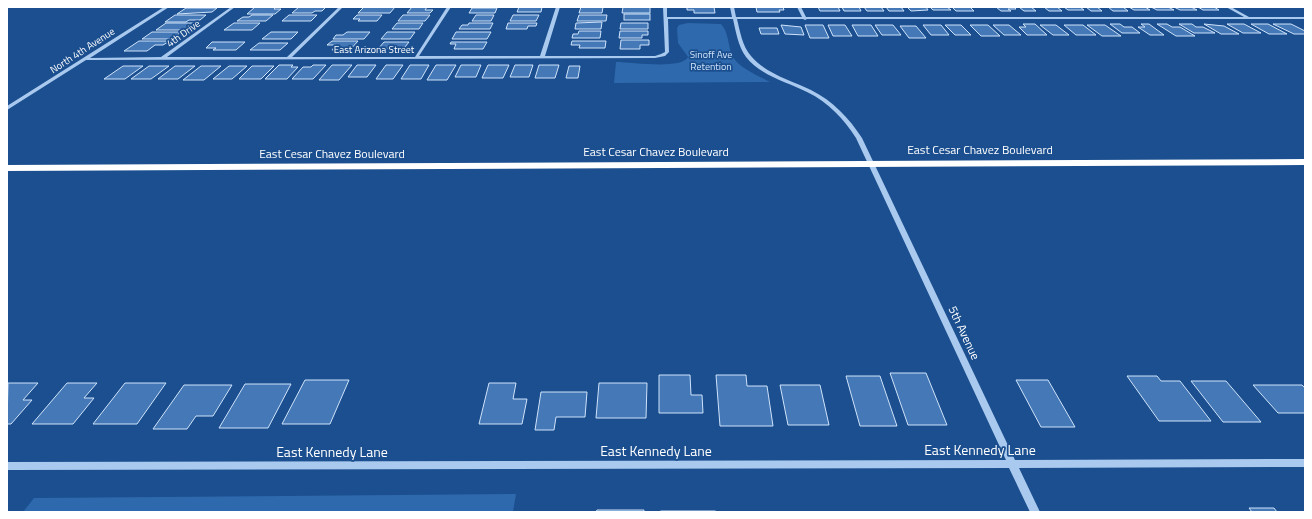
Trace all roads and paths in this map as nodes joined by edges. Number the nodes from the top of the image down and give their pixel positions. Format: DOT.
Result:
graph roads {
  1 [pos="167,7"];
  2 [pos="233,7"];
  3 [pos="341,7"];
  4 [pos="449,7"];
  5 [pos="558,7"];
  6 [pos="665,7"];
  7 [pos="732,7"];
  8 [pos="799,7"];
  9 [pos="1228,7"];
  10 [pos="666,18"];
  11 [pos="734,18"];
  12 [pos="805,18"];
  13 [pos="1248,18"];
  14 [pos="1305,18"];
  15 [pos="86,58"];
  16 [pos="163,58"];
  17 [pos="288,58"];
  18 [pos="416,58"];
  19 [pos="542,58"];
  20 [pos="7,108"];
  21 [pos="1305,162"];
  22 [pos="872,164"];
  23 [pos="7,168"];
  24 [pos="1012,463"];
  25 [pos="1305,463"];
  26 [pos="7,466"];
  27 [pos="1035,512"];
  1 -- 15 [label="street, North 4th Avenue"];
  2 -- 16 [label="street, 4th Drive"];
  3 -- 17 [label="street"];
  4 -- 18 [label="street"];
  5 -- 19 [label="street"];
  6 -- 10 [label="street"];
  7 -- 11 [label="street, 5th Avenue"];
  8 -- 12 [label="street"];
  9 -- 13 [label="street"];
  10 -- 11 [label="street"];
  10 -- 19 [label="street, East Arizona Street"];
  11 -- 12 [label="street"];
  11 -- 22 [label="street, 5th Avenue"];
  12 -- 13 [label="street"];
  13 -- 14 [label="street"];
  15 -- 16 [label="street, East Arizona Street"];
  15 -- 20 [label="street, North 4th Avenue"];
  16 -- 17 [label="street, East Arizona Street"];
  17 -- 18 [label="street, East Arizona Street"];
  18 -- 19 [label="street, East Arizona Street"];
  21 -- 22 [label="highway, East Cesar Chavez Boulevard"];
  22 -- 23 [label="highway, East Cesar Chavez Boulevard"];
  22 -- 24 [label="street, 5th Avenue"];
  24 -- 25 [label="street, East Kennedy Lane"];
  24 -- 26 [label="street, East Kennedy Lane"];
  24 -- 27 [label="street, 5th Avenue"];
}
